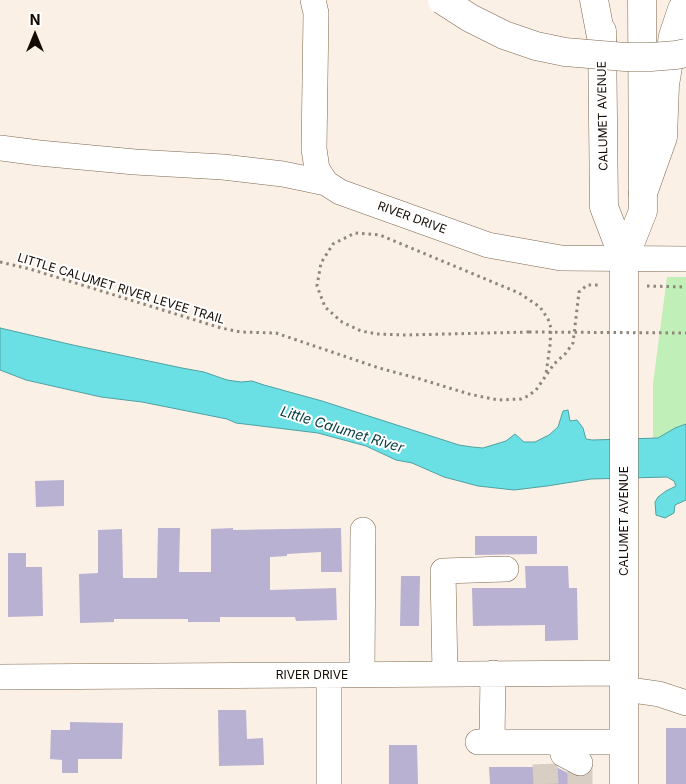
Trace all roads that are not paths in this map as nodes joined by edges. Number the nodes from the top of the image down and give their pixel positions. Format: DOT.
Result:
graph roads {
  1 [pos="313,0"];
  2 [pos="442,0"];
  3 [pos="594,0"];
  4 [pos="602,0"];
  5 [pos="642,0"];
  6 [pos="686,3"];
  7 [pos="602,42"];
  8 [pos="686,53"];
  9 [pos="0,148"];
  10 [pos="326,183"];
  11 [pos="643,193"];
  12 [pos="624,259"];
  13 [pos="686,259"];
  14 [pos="363,530"];
  15 [pos="506,569"];
  16 [pos="493,673"];
  17 [pos="362,674"];
  18 [pos="446,674"];
  19 [pos="329,675"];
  20 [pos="0,677"];
  21 [pos="624,681"];
  22 [pos="686,703"];
  23 [pos="624,742"];
  24 [pos="329,784"];
  25 [pos="624,784"];
  1 -- 10 [label="street"];
  2 -- 8 [label="main road, bridge"];
  3 -- 7 [label="main road"];
  4 -- 7 [label="main road, CALUMET AVENUE"];
  5 -- 11 [label="main road, CALUMET AVENUE"];
  6 -- 11 [label="main road"];
  7 -- 12 [label="main road, CALUMET AVENUE"];
  9 -- 10 [label="street, RIVER DRIVE"];
  10 -- 12 [label="street, RIVER DRIVE"];
  11 -- 12 [label="main road, CALUMET AVENUE"];
  12 -- 13 [label="street, RIVER DRIVE"];
  12 -- 21 [label="main road, CALUMET AVENUE"];
  14 -- 17 [label="street"];
  15 -- 18 [label="street"];
  16 -- 18 [label="street, RIVER DRIVE"];
  16 -- 21 [label="street, RIVER DRIVE"];
  16 -- 23 [label="street"];
  17 -- 18 [label="street, RIVER DRIVE"];
  17 -- 19 [label="street, RIVER DRIVE"];
  19 -- 20 [label="street, RIVER DRIVE"];
  19 -- 24 [label="street"];
  21 -- 22 [label="street, RIVER DRIVE"];
  21 -- 23 [label="main road, CALUMET AVENUE"];
  23 -- 25 [label="main road, CALUMET AVENUE"];
}
